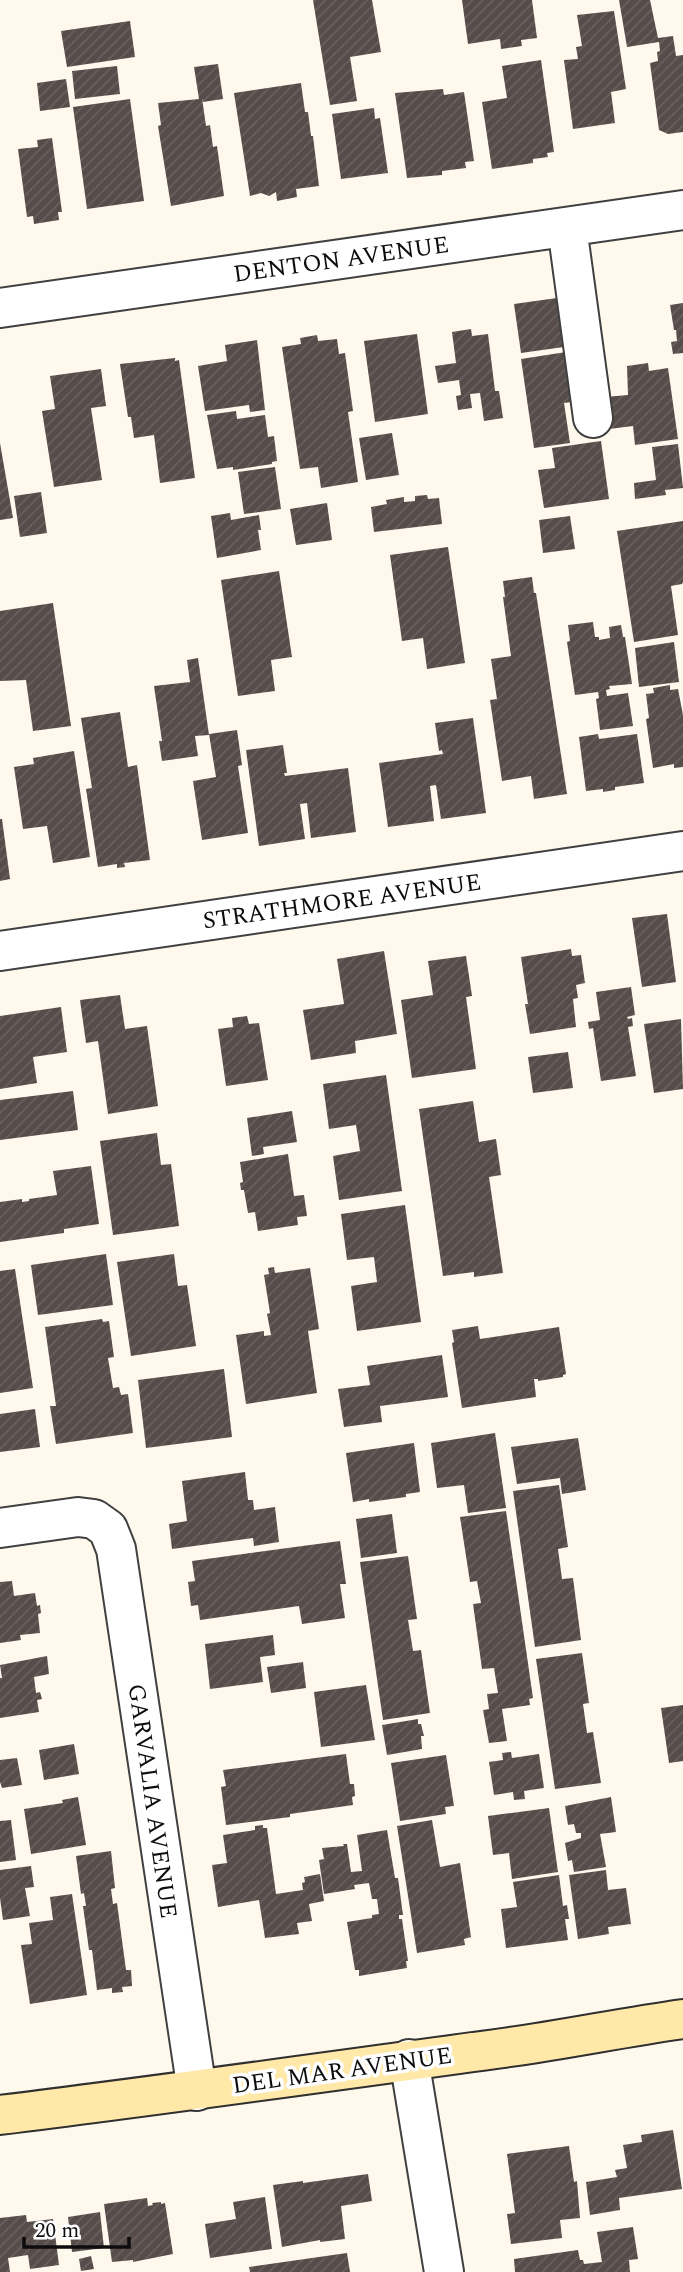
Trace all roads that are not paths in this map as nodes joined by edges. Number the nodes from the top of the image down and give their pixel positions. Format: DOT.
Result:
graph roads {
  1 [pos="683,210"];
  2 [pos="566,227"];
  3 [pos="0,307"];
  4 [pos="593,418"];
  5 [pos="683,852"];
  6 [pos="0,951"];
  7 [pos="0,1528"];
  8 [pos="683,2019"];
  9 [pos="409,2059"];
  10 [pos="197,2091"];
  11 [pos="0,2115"];
  12 [pos="444,2272"];
  1 -- 2 [label="street, DENTON AVENUE"];
  2 -- 3 [label="street, DENTON AVENUE"];
  2 -- 4 [label="street"];
  5 -- 6 [label="street, STRATHMORE AVENUE"];
  7 -- 10 [label="street, GARVALIA AVENUE"];
  8 -- 9 [label="main road, DEL MAR AVENUE"];
  9 -- 10 [label="main road, DEL MAR AVENUE"];
  9 -- 12 [label="street"];
  10 -- 11 [label="main road, DEL MAR AVENUE"];
}
